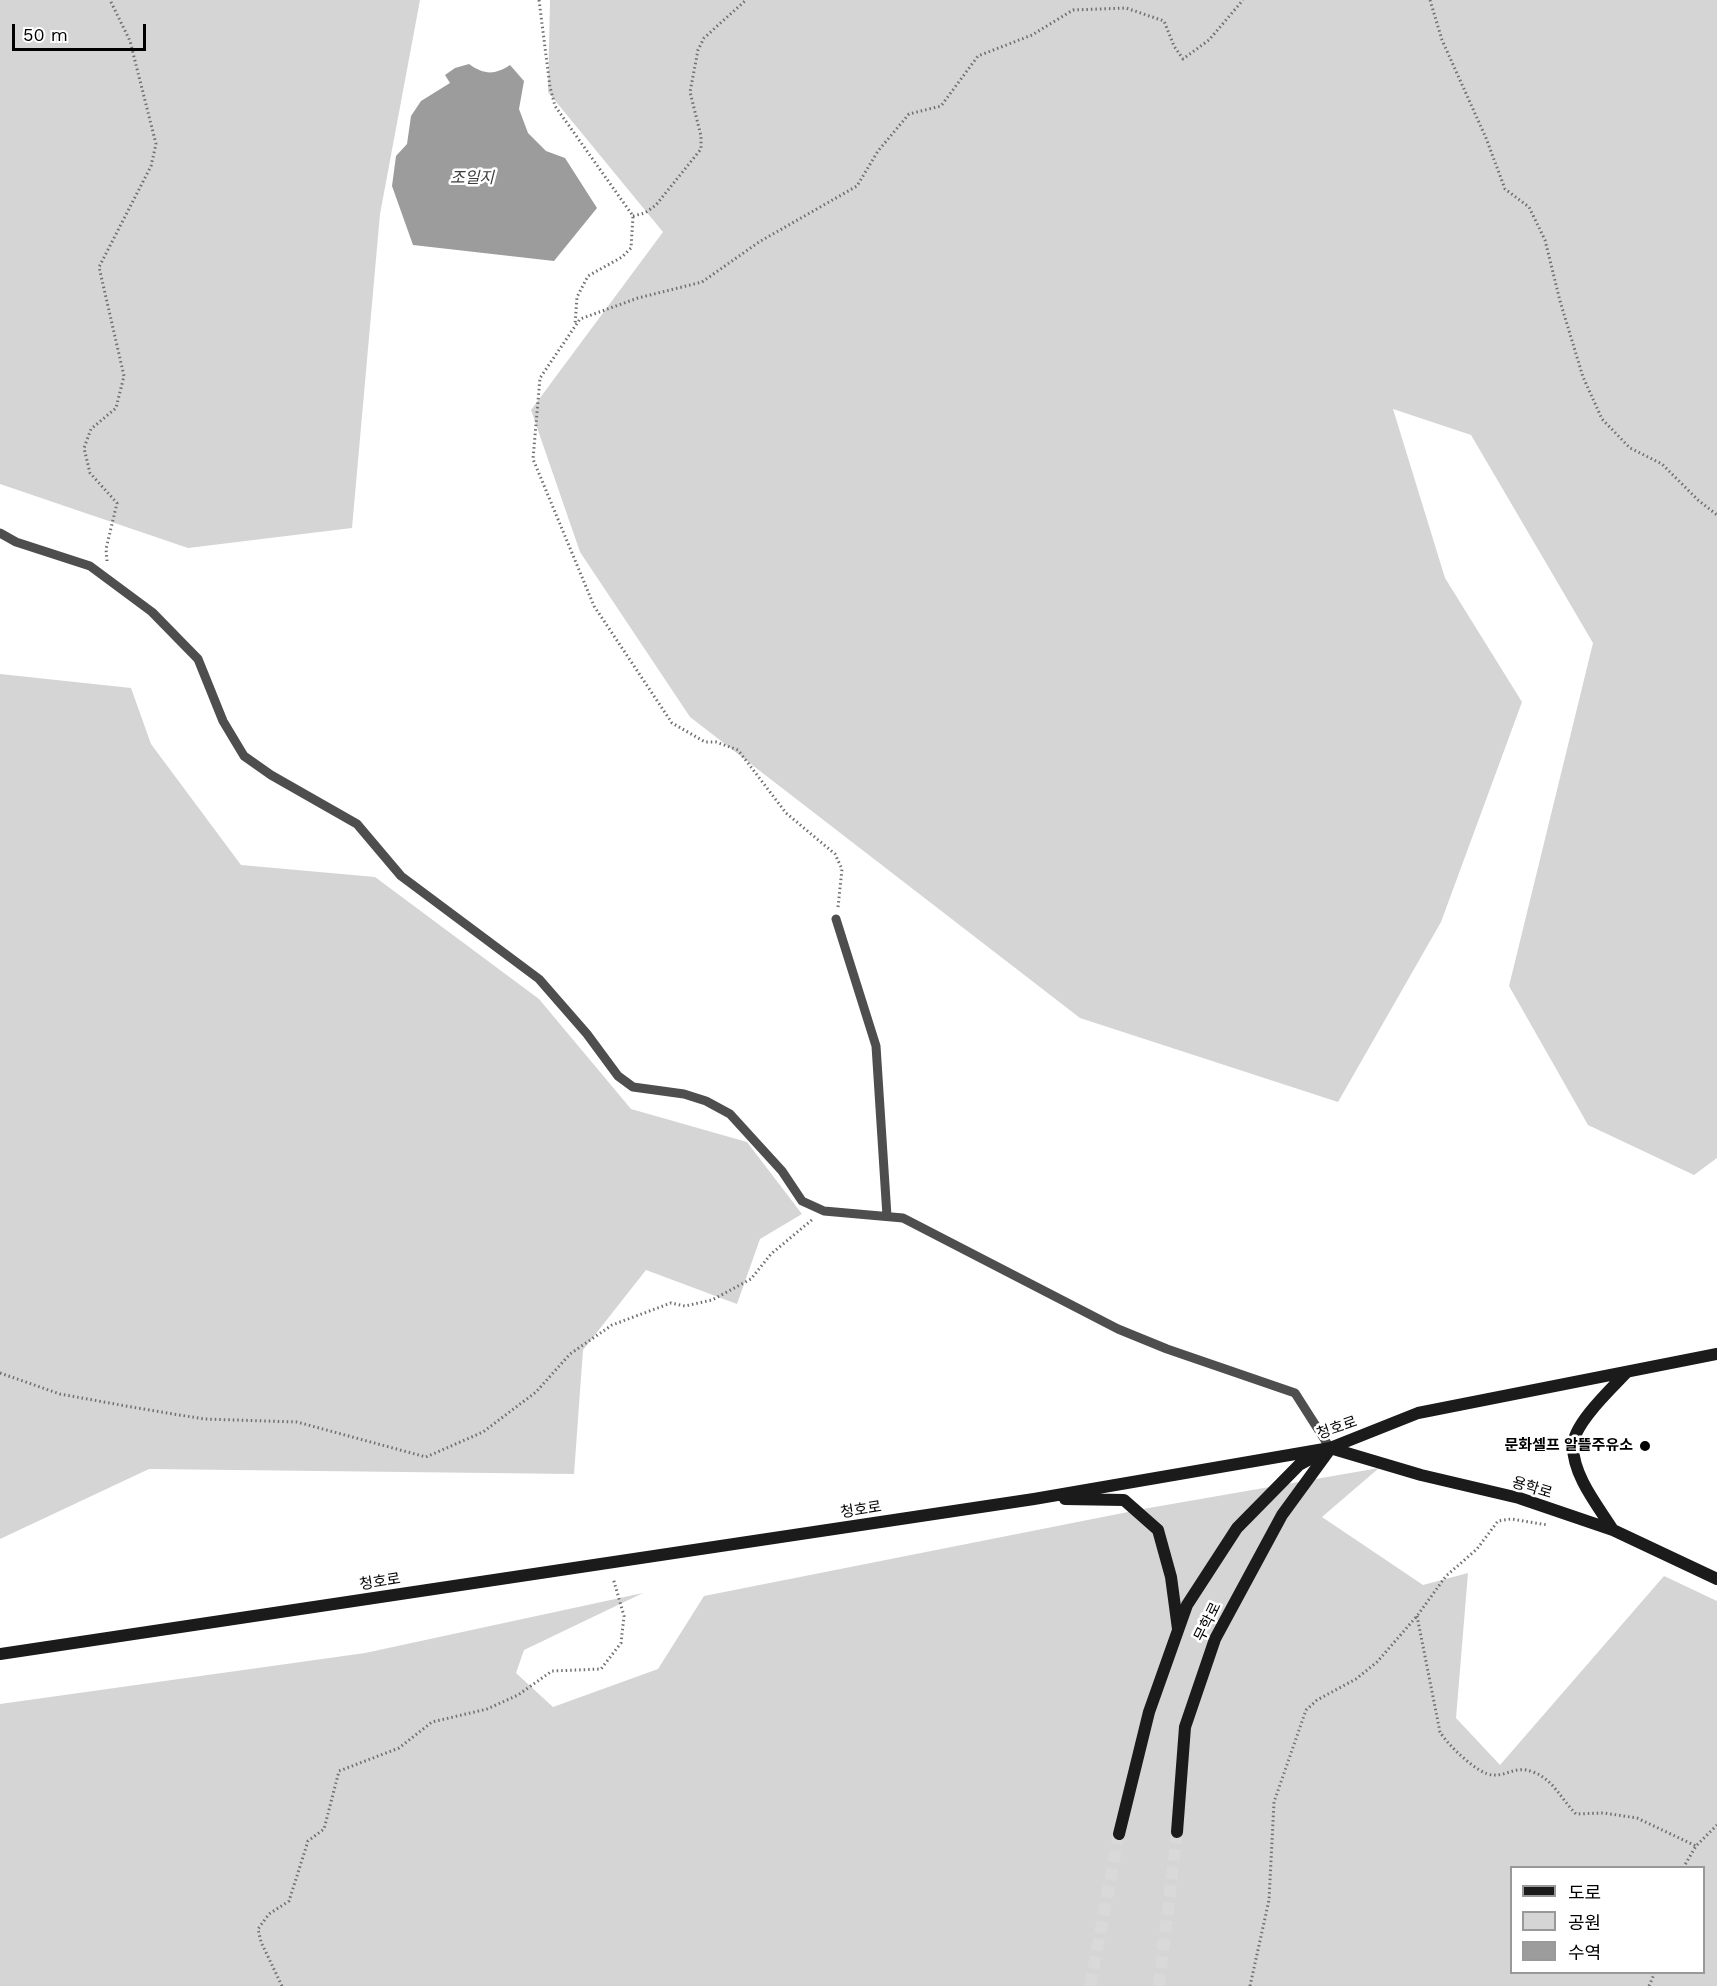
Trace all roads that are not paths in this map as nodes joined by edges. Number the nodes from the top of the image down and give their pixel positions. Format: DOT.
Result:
graph roads {
  1 [pos="0,533"];
  2 [pos="836,919"];
  3 [pos="887,1216"];
  4 [pos="1717,1354"];
  5 [pos="1627,1372"];
  6 [pos="1330,1448"];
  7 [pos="1034,1499"];
  8 [pos="1613,1530"];
  9 [pos="1717,1579"];
  10 [pos="1178,1631"];
  11 [pos="0,1654"];
  12 [pos="1177,1832"];
  13 [pos="1119,1834"];
  1 -- 3 [label="lane"];
  2 -- 3 [label="lane"];
  3 -- 6 [label="lane"];
  4 -- 5 [label="main road, 청호로"];
  5 -- 6 [label="main road, 청호로"];
  5 -- 8 [label="main road"];
  6 -- 7 [label="main road, 청호로"];
  6 -- 8 [label="main road, 용학로"];
  6 -- 10 [label="main road"];
  6 -- 12 [label="main road, 무학로"];
  7 -- 10 [label="main road"];
  7 -- 11 [label="main road, 청호로"];
  8 -- 9 [label="main road, 용학로"];
  10 -- 13 [label="main road"];
}
